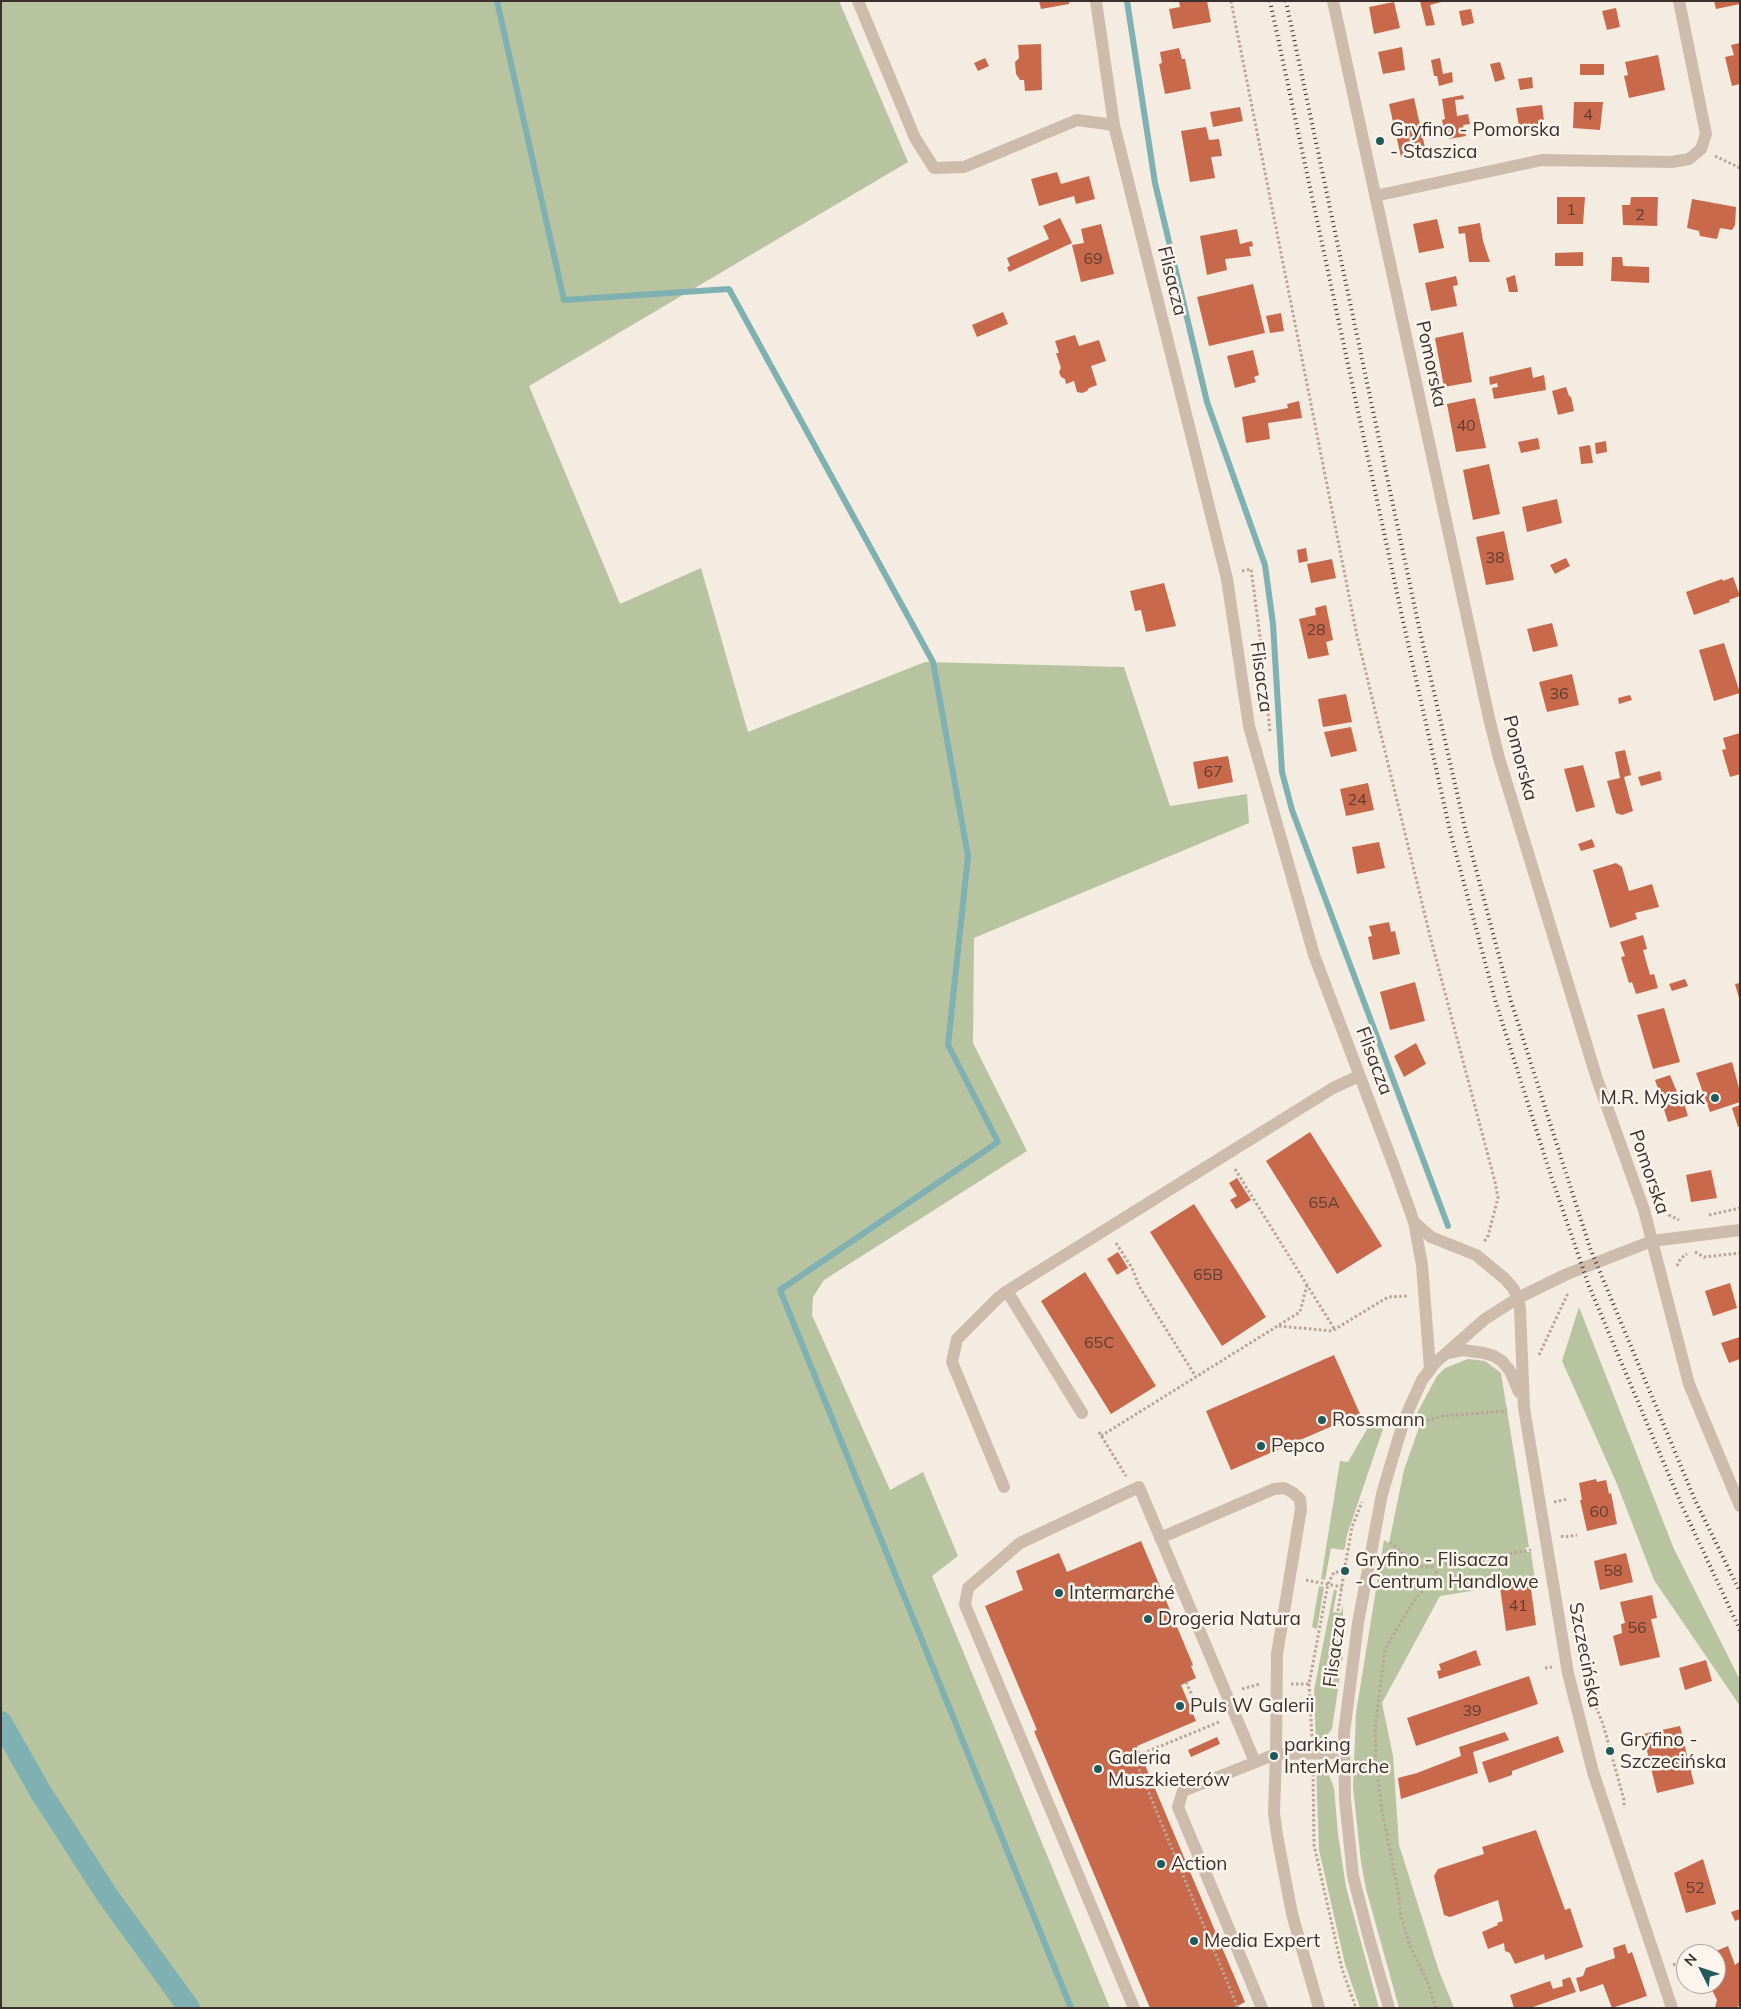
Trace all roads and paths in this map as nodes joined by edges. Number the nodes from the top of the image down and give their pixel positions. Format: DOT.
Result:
graph roads {
  1 [pos="858,1"];
  2 [pos="1096,1"];
  3 [pos="1231,1"];
  4 [pos="1332,1"];
  5 [pos="1679,1"];
  6 [pos="1114,125"];
  7 [pos="1719,158"];
  8 [pos="1740,168"];
  9 [pos="1376,196"];
  10 [pos="1359,1076"];
  11 [pos="1226,1154"];
  12 [pos="1651,1175"];
  13 [pos="1685,1220"];
  14 [pos="1414,1222"];
  15 [pos="1107,1230"];
  16 [pos="1740,1230"];
  17 [pos="1652,1241"];
  18 [pos="1476,1256"];
  19 [pos="1307,1285"];
  20 [pos="1572,1285"];
  21 [pos="1007,1291"];
  22 [pos="1411,1296"];
  23 [pos="1518,1298"];
  24 [pos="1278,1326"];
  25 [pos="1335,1330"];
  26 [pos="1444,1355"];
  27 [pos="1536,1361"];
  28 [pos="1430,1368"];
  29 [pos="1196,1377"];
  30 [pos="1524,1408"];
  31 [pos="1510,1410"];
  32 [pos="1082,1413"];
  33 [pos="1417,1425"];
  34 [pos="1099,1432"];
  35 [pos="1102,1436"];
  36 [pos="1004,1487"];
  37 [pos="1124,1493"];
  38 [pos="1552,1494"];
  39 [pos="1568,1499"];
  40 [pos="1362,1500"];
  41 [pos="1554,1502"];
  42 [pos="1740,1506"];
  43 [pos="1555,1510"];
  44 [pos="1577,1535"];
  45 [pos="1559,1536"];
  46 [pos="1160,1538"];
  47 [pos="1442,1564"];
  48 [pos="1344,1572"];
  49 [pos="1320,1583"];
  50 [pos="1328,1584"];
  51 [pos="1342,1587"];
  52 [pos="1338,1611"];
  53 [pos="1186,1682"];
  54 [pos="1277,1684"];
  55 [pos="1309,1684"];
  56 [pos="1226,1695"];
  57 [pos="1592,1699"];
  58 [pos="1211,1700"];
  59 [pos="1214,1708"];
  60 [pos="1217,1716"];
  61 [pos="1312,1753"];
  62 [pos="1343,1753"];
  63 [pos="1276,1754"];
  64 [pos="1255,1762"];
  65 [pos="1624,1814"];
  66 [pos="1134,2008"];
  67 [pos="1238,2008"];
  68 [pos="1262,2008"];
  69 [pos="1319,2008"];
  70 [pos="1356,2008"];
  71 [pos="1389,2008"];
  72 [pos="1436,2008"];
  73 [pos="1672,2008"];
  1 -- 6 [label="street"];
  2 -- 6 [label="street, Flisacza"];
  3 -- 18 [label="path"];
  4 -- 9 [label="street, Pomorska"];
  5 -- 9 [label="street"];
  6 -- 10 [label="street, Flisacza"];
  7 -- 8 [label="path"];
  9 -- 17 [label="street, Pomorska"];
  10 -- 11 [label="street"];
  10 -- 14 [label="street, Flisacza"];
  11 -- 15 [label="street"];
  11 -- 19 [label="path"];
  12 -- 13 [label="path"];
  14 -- 18 [label="street"];
  14 -- 28 [label="street, Flisacza"];
  15 -- 21 [label="street"];
  15 -- 29 [label="path"];
  16 -- 17 [label="street, Flisacza"];
  17 -- 23 [label="street, Flisacza"];
  17 -- 42 [label="street, Pomorska"];
  18 -- 23 [label="street"];
  19 -- 24 [label="path"];
  19 -- 25 [label="path"];
  20 -- 27 [label="path"];
  21 -- 32 [label="street"];
  21 -- 36 [label="street"];
  22 -- 25 [label="path"];
  23 -- 26 [label="street, Flisacza"];
  23 -- 30 [label="street, Szczecińska"];
  24 -- 25 [label="path"];
  24 -- 29 [label="path"];
  26 -- 28 [label="street, Flisacza"];
  26 -- 30 [label="street"];
  28 -- 62 [label="street, Flisacza"];
  29 -- 35 [label="path"];
  30 -- 73 [label="street, Szczecińska"];
  31 -- 33 [label="path"];
  34 -- 35 [label="path"];
  35 -- 37 [label="path"];
  37 -- 46 [label="street"];
  37 -- 66 [label="street"];
  38 -- 41 [label="path"];
  39 -- 41 [label="path"];
  40 -- 48 [label="path"];
  41 -- 43 [label="path"];
  44 -- 45 [label="path"];
  46 -- 54 [label="street"];
  46 -- 56 [label="street"];
  47 -- 72 [label="path"];
  48 -- 50 [label="path"];
  48 -- 51 [label="path"];
  49 -- 50 [label="path"];
  50 -- 51 [label="path"];
  50 -- 55 [label="path"];
  51 -- 52 [label="path"];
  53 -- 58 [label="path"];
  54 -- 55 [label="path"];
  54 -- 56 [label="path"];
  54 -- 63 [label="street"];
  55 -- 61 [label="path"];
  56 -- 58 [label="path"];
  56 -- 64 [label="street"];
  57 -- 65 [label="path"];
  58 -- 59 [label="path"];
  60 -- 67 [label="path"];
  61 -- 62 [label="street"];
  61 -- 63 [label="street"];
  61 -- 70 [label="path"];
  62 -- 71 [label="street, Flisacza"];
  63 -- 64 [label="street"];
  63 -- 69 [label="street"];
  64 -- 68 [label="street"];
}
